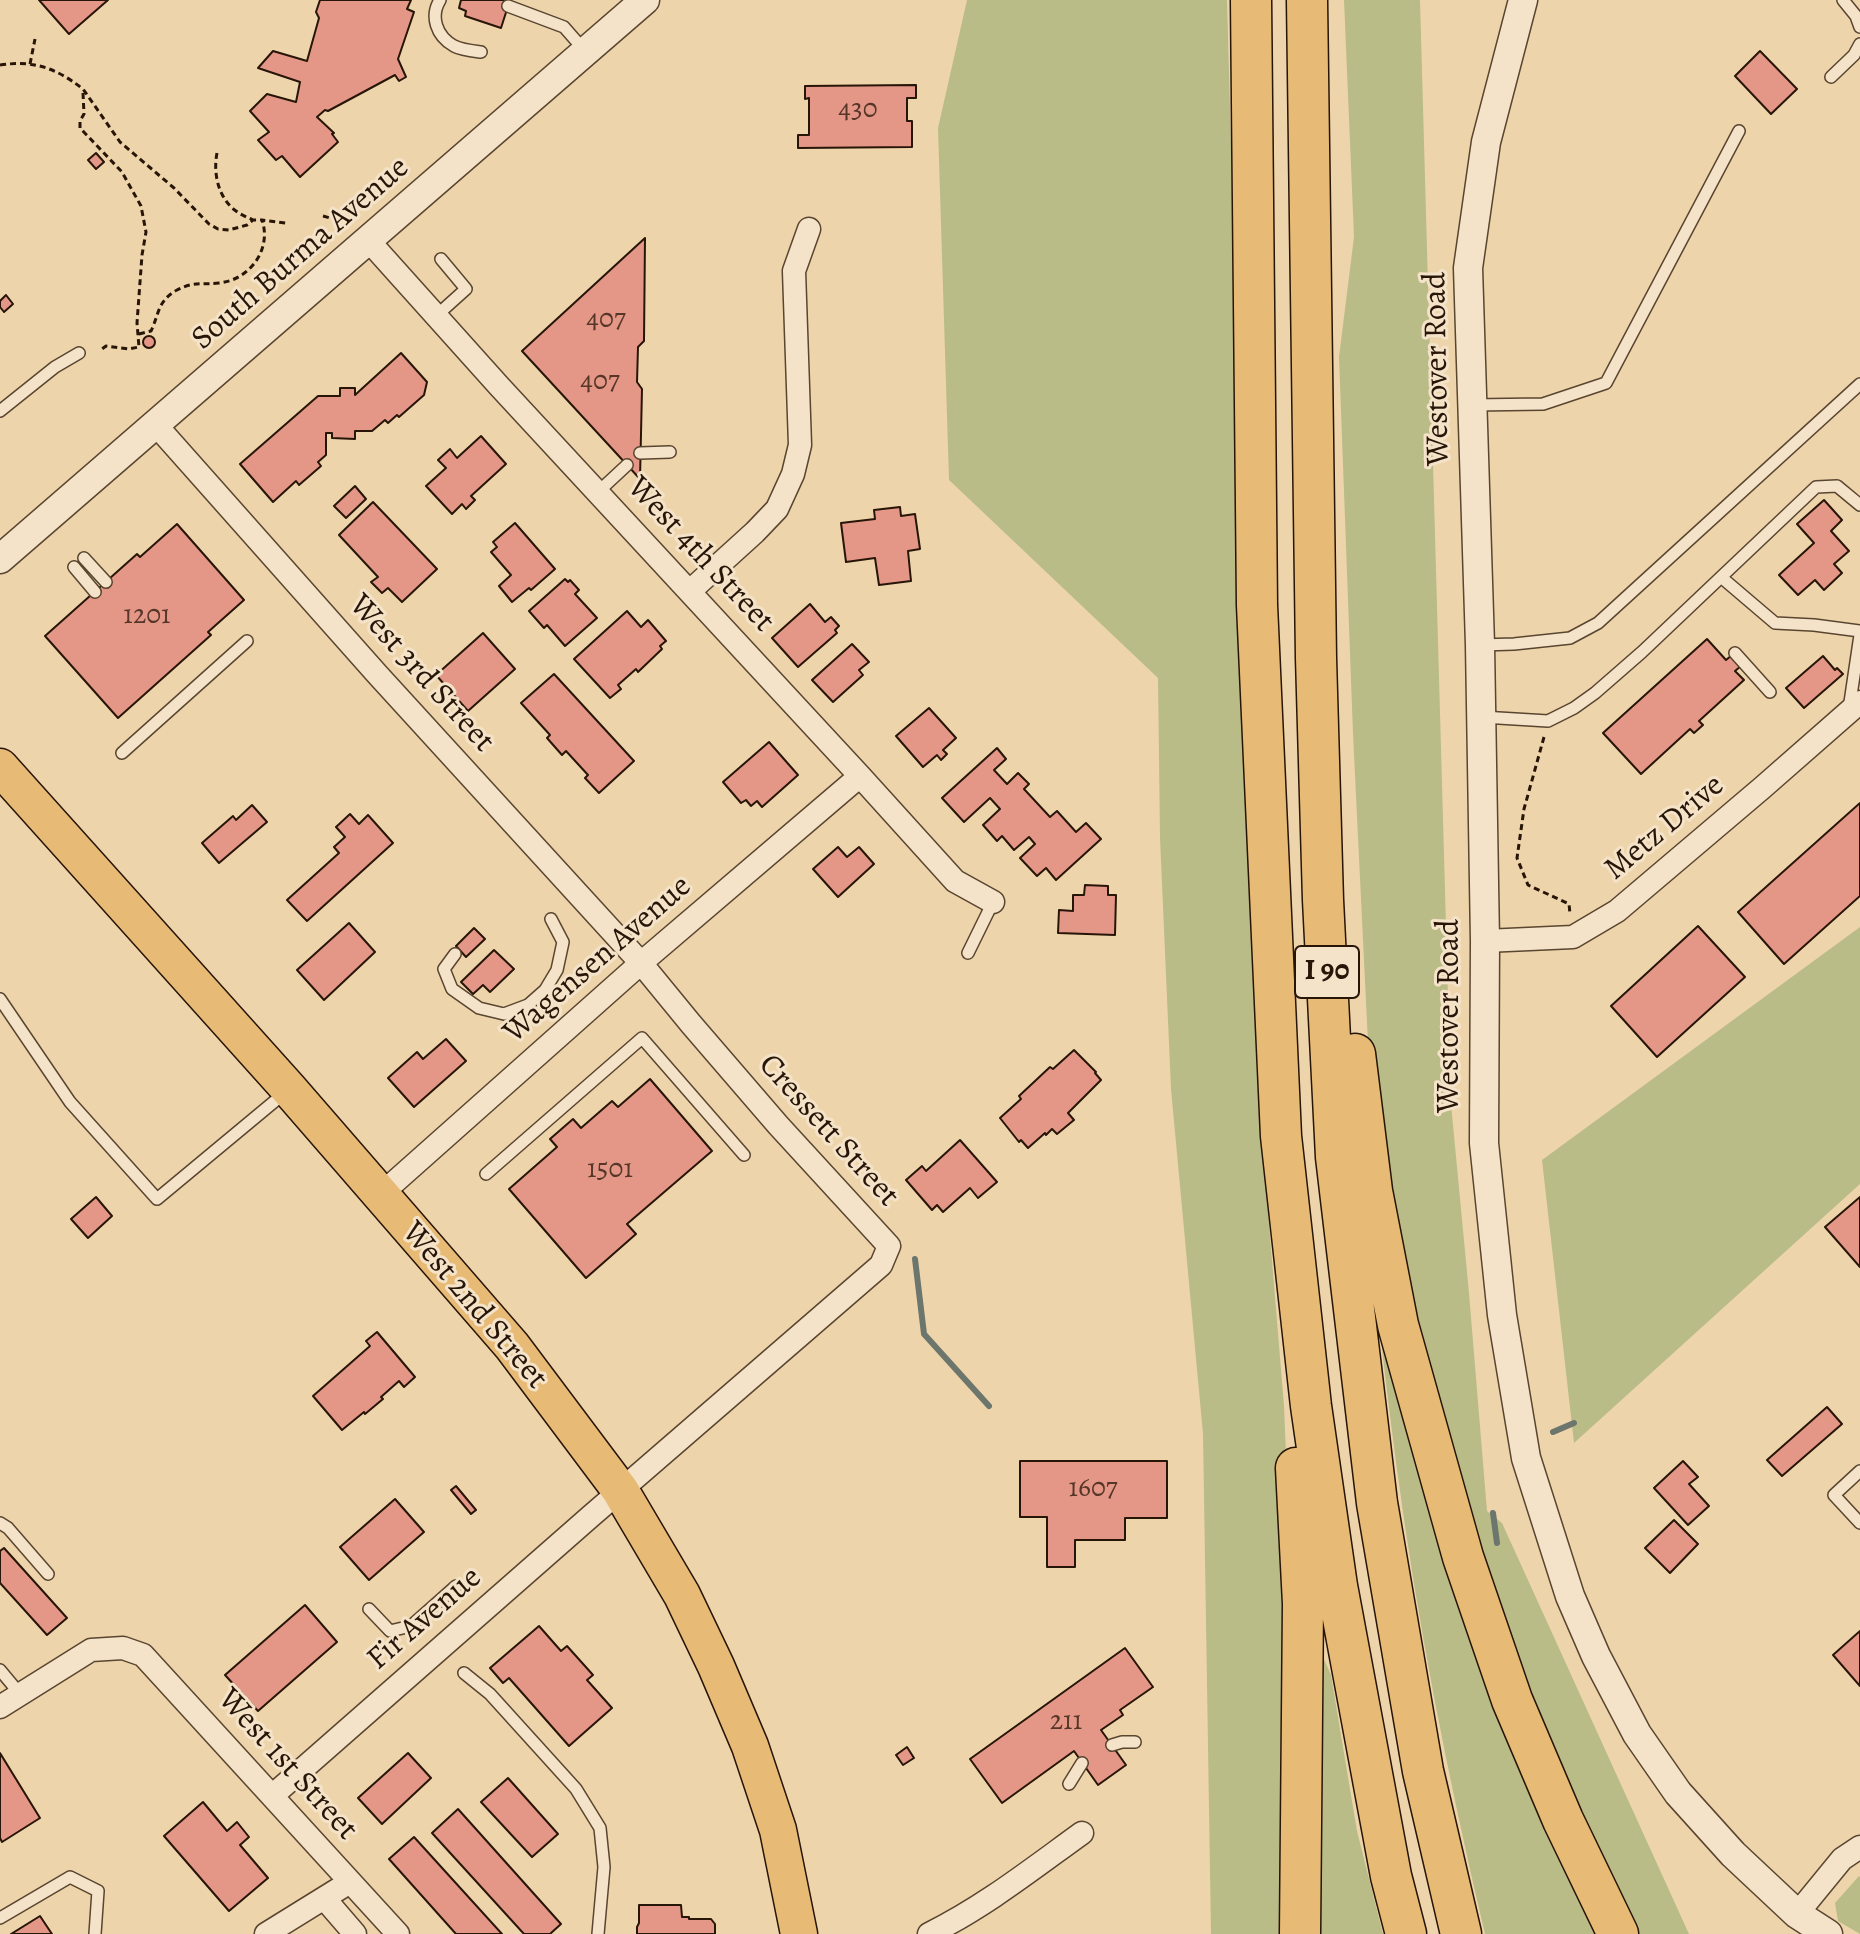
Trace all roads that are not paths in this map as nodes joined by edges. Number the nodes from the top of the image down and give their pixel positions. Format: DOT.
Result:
graph roads {
  1 [pos="440,0"];
  2 [pos="530,0"];
  3 [pos="645,0"];
  4 [pos="1251,0"];
  5 [pos="1307,0"];
  6 [pos="1523,0"];
  7 [pos="1843,0"];
  8 [pos="508,6"];
  9 [pos="526,12"];
  10 [pos="1860,27"];
  11 [pos="1860,44"];
  12 [pos="481,52"];
  13 [pos="586,52"];
  14 [pos="1831,77"];
  15 [pos="1739,131"];
  16 [pos="809,229"];
  17 [pos="368,240"];
  18 [pos="441,259"];
  19 [pos="436,316"];
  20 [pos="79,353"];
  21 [pos="1860,384"];
  22 [pos="1472,405"];
  23 [pos="0,411"];
  24 [pos="156,425"];
  25 [pos="670,452"];
  26 [pos="640,453"];
  27 [pos="627,465"];
  28 [pos="598,492"];
  29 [pos="1860,505"];
  30 [pos="84,558"];
  31 [pos="0,559"];
  32 [pos="74,567"];
  33 [pos="1721,577"];
  34 [pos="106,582"];
  35 [pos="690,591"];
  36 [pos="95,592"];
  37 [pos="1860,633"];
  38 [pos="247,641"];
  39 [pos="1480,645"];
  40 [pos="1735,653"];
  41 [pos="1316,658"];
  42 [pos="1770,692"];
  43 [pos="1854,707"];
  44 [pos="1481,717"];
  45 [pos="122,753"];
  46 [pos="0,767"];
  47 [pos="860,776"];
  48 [pos="993,902"];
  49 [pos="551,919"];
  50 [pos="1485,941"];
  51 [pos="968,953"];
  52 [pos="455,954"];
  53 [pos="641,963"];
  54 [pos="0,999"];
  55 [pos="289,1089"];
  56 [pos="1281,1136"];
  57 [pos="744,1155"];
  58 [pos="486,1174"];
  59 [pos="380,1195"];
  60 [pos="1860,1471"];
  61 [pos="620,1490"];
  62 [pos="0,1523"];
  63 [pos="1860,1523"];
  64 [pos="48,1574"];
  65 [pos="456,1586"];
  66 [pos="369,1609"];
  67 [pos="0,1670"];
  68 [pos="464,1673"];
  69 [pos="20,1694"];
  70 [pos="0,1707"];
  71 [pos="1135,1742"];
  72 [pos="1112,1745"];
  73 [pos="1082,1763"];
  74 [pos="1069,1784"];
  75 [pos="272,1796"];
  76 [pos="1082,1833"];
  77 [pos="1860,1847"];
  78 [pos="350,1882"];
  79 [pos="324,1898"];
  80 [pos="1797,1914"];
  81 [pos="0,1918"];
  82 [pos="95,1934"];
  83 [pos="266,1934"];
  84 [pos="355,1934"];
  85 [pos="398,1934"];
  86 [pos="598,1934"];
  87 [pos="799,1934"];
  88 [pos="929,1934"];
  89 [pos="1300,1934"];
  90 [pos="1406,1934"];
  91 [pos="1461,1934"];
  92 [pos="1618,1934"];
  93 [pos="1828,1934"];
  1 -- 12 [label="lane"];
  2 -- 9 [label="lane"];
  3 -- 13 [label="street, South Burma Avenue"];
  4 -- 56 [label="highway, I 90"];
  5 -- 41 [label="highway, I 90"];
  6 -- 22 [label="street, Westover Road"];
  7 -- 10 [label="lane"];
  8 -- 9 [label="lane"];
  9 -- 13 [label="lane"];
  11 -- 14 [label="lane"];
  13 -- 17 [label="street, South Burma Avenue"];
  15 -- 22 [label="lane"];
  16 -- 35 [label="street"];
  17 -- 19 [label="street, West 4th Street"];
  17 -- 24 [label="street, South Burma Avenue"];
  18 -- 19 [label="lane"];
  19 -- 28 [label="street, West 4th Street"];
  20 -- 23 [label="lane"];
  21 -- 39 [label="lane"];
  22 -- 39 [label="street, Westover Road"];
  24 -- 31 [label="street, South Burma Avenue"];
  24 -- 53 [label="street, West 3rd Street"];
  25 -- 26 [label="lane"];
  27 -- 28 [label="lane"];
  28 -- 35 [label="street, West 4th Street"];
  29 -- 33 [label="lane"];
  30 -- 34 [label="lane"];
  32 -- 36 [label="lane"];
  33 -- 37 [label="lane"];
  33 -- 44 [label="lane"];
  35 -- 47 [label="street, West 4th Street"];
  37 -- 43 [label="lane"];
  38 -- 45 [label="lane"];
  39 -- 44 [label="street, Westover Road"];
  40 -- 42 [label="lane"];
  41 -- 91 [label="highway, I 90"];
  41 -- 92 [label="highway, I 90"];
  43 -- 50 [label="street, Metz Drive"];
  44 -- 50 [label="street, Westover Road"];
  46 -- 55 [label="main road, West 2nd Street"];
  47 -- 48 [label="street, West 4th Street"];
  47 -- 53 [label="street, Wagensen Avenue"];
  48 -- 51 [label="lane"];
  49 -- 52 [label="lane"];
  50 -- 80 [label="street, Westover Road"];
  53 -- 59 [label="street, Wagensen Avenue"];
  53 -- 61 [label="street, Cressett Street"];
  54 -- 55 [label="lane"];
  55 -- 59 [label="main road, West 2nd Street"];
  56 -- 89 [label="highway, I 90"];
  56 -- 90 [label="highway, I 90"];
  57 -- 58 [label="lane"];
  59 -- 61 [label="main road, West 2nd Street"];
  60 -- 63 [label="lane"];
  61 -- 75 [label="street, Fir Avenue"];
  61 -- 87 [label="main road, West 2nd Street"];
  62 -- 64 [label="lane"];
  65 -- 66 [label="lane"];
  67 -- 69 [label="lane"];
  68 -- 86 [label="lane"];
  69 -- 70 [label="street"];
  69 -- 75 [label="street, West 1st Street"];
  71 -- 72 [label="lane"];
  73 -- 74 [label="lane"];
  75 -- 78 [label="street, West 1st Street"];
  76 -- 88 [label="street"];
  77 -- 80 [label="street"];
  78 -- 79 [label="street"];
  78 -- 85 [label="street, West 1st Street"];
  79 -- 83 [label="street"];
  79 -- 84 [label="street"];
  80 -- 93 [label="street, Westover Road"];
  81 -- 82 [label="lane"];
}
